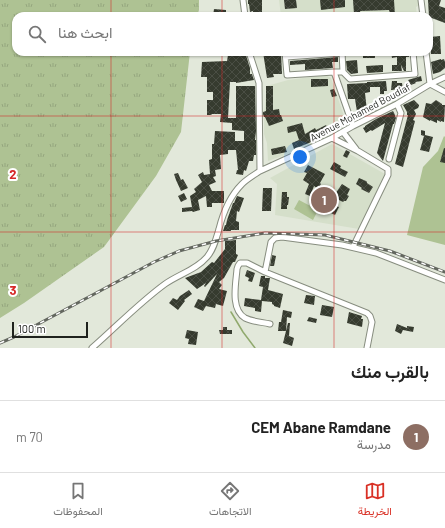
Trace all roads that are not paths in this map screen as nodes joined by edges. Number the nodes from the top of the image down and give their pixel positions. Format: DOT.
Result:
graph roads {
  1 [pos="243,0"];
  2 [pos="422,0"];
  3 [pos="244,12"];
  4 [pos="423,12"];
  5 [pos="249,56"];
  6 [pos="285,56"];
  7 [pos="342,56"];
  8 [pos="413,56"];
  9 [pos="426,56"];
  10 [pos="334,72"];
  11 [pos="343,72"];
  12 [pos="445,77"];
  13 [pos="430,84"];
  14 [pos="445,92"];
  15 [pos="396,104"];
  16 [pos="353,126"];
  17 [pos="343,132"];
  18 [pos="332,138"];
  19 [pos="358,151"];
  20 [pos="389,159"];
  21 [pos="260,171"];
  22 [pos="353,247"];
  23 [pos="265,272"];
  24 [pos="445,280"];
  25 [pos="270,324"];
  26 [pos="92,348"];
  27 [pos="368,348"];
  1 -- 3 [label="street"];
  2 -- 4 [label="street"];
  5 -- 21 [label="street"];
  6 -- 10 [label="street"];
  7 -- 11 [label="street"];
  8 -- 11 [label="street"];
  9 -- 13 [label="street"];
  10 -- 11 [label="street"];
  10 -- 16 [label="street"];
  12 -- 13 [label="street, Avenue Mohamed Boudiaf"];
  13 -- 14 [label="street"];
  13 -- 15 [label="street, Avenue Mohamed Boudiaf"];
  15 -- 16 [label="street, Avenue Mohamed Boudiaf"];
  15 -- 20 [label="street"];
  16 -- 17 [label="street, Avenue Mohamed Boudiaf"];
  17 -- 18 [label="street, Avenue Mohamed Boudiaf"];
  17 -- 19 [label="street"];
  18 -- 19 [label="street"];
  18 -- 21 [label="street, Avenue Mohamed Boudiaf"];
  19 -- 22 [label="street"];
  21 -- 26 [label="street, Avenue Mohamed Boudiaf"];
  22 -- 23 [label="street"];
  22 -- 24 [label="street"];
  23 -- 25 [label="street"];
  23 -- 27 [label="street"];
}
